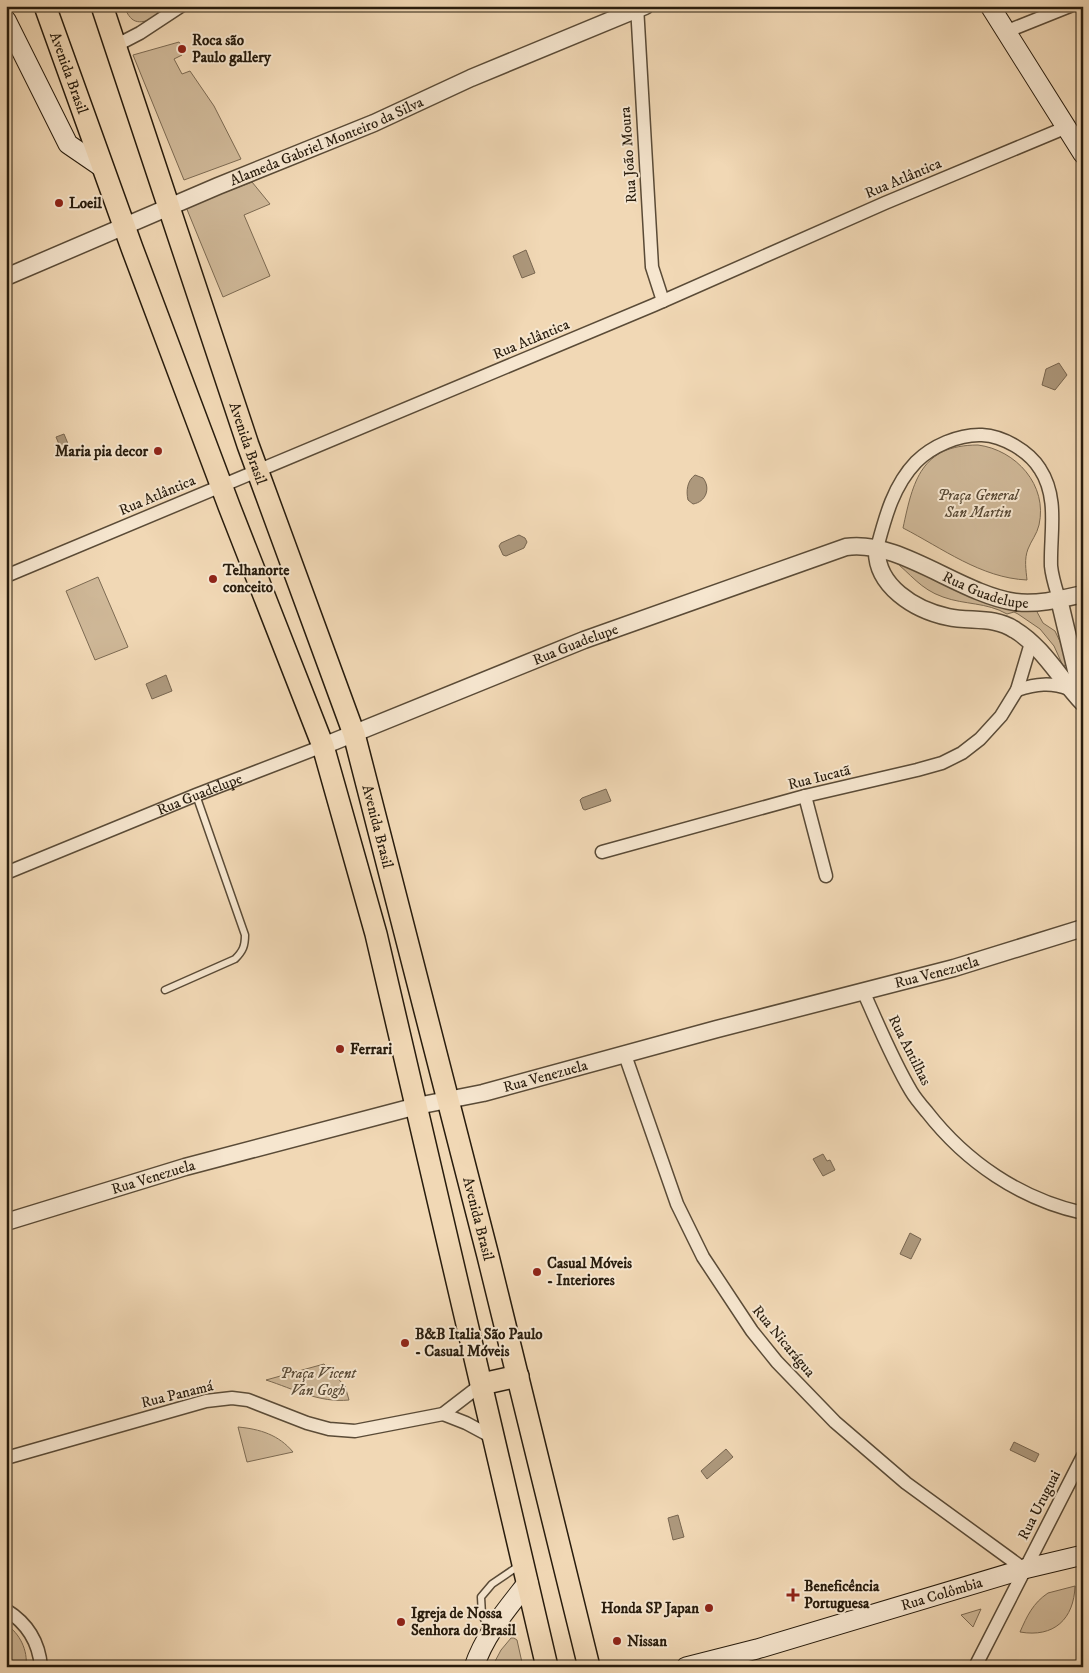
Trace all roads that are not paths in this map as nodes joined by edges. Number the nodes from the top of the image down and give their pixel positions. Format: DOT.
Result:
graph roads {
  1 [pos="45,6"];
  2 [pos="102,6"];
  3 [pos="181,6"];
  4 [pos="990,6"];
  5 [pos="1070,6"];
  6 [pos="640,7"];
  7 [pos="6,20"];
  8 [pos="1005,32"];
  9 [pos="115,46"];
  10 [pos="1066,127"];
  11 [pos="1083,154"];
  12 [pos="103,168"];
  13 [pos="169,207"];
  14 [pos="124,226"];
  15 [pos="6,277"];
  16 [pos="663,301"];
  17 [pos="258,470"];
  18 [pos="222,486"];
  19 [pos="877,548"];
  20 [pos="6,576"];
  21 [pos="1083,594"];
  22 [pos="1059,599"];
  23 [pos="1032,643"];
  24 [pos="1069,689"];
  25 [pos="1017,690"];
  26 [pos="1083,701"];
  27 [pos="354,734"];
  28 [pos="323,746"];
  29 [pos="196,795"];
  30 [pos="805,796"];
  31 [pos="602,852"];
  32 [pos="6,873"];
  33 [pos="826,876"];
  34 [pos="1083,928"];
  35 [pos="165,990"];
  36 [pos="863,991"];
  37 [pos="625,1055"];
  38 [pos="447,1099"];
  39 [pos="417,1106"];
  40 [pos="1083,1213"];
  41 [pos="6,1222"];
  42 [pos="518,1376"];
  43 [pos="482,1384"];
  44 [pos="443,1414"];
  45 [pos="494,1438"];
  46 [pos="1083,1456"];
  47 [pos="6,1458"];
  48 [pos="1083,1555"];
  49 [pos="1024,1569"];
  50 [pos="525,1573"];
  51 [pos="6,1610"];
  52 [pos="490,1632"];
  53 [pos="41,1667"];
  54 [pos="474,1667"];
  55 [pos="547,1667"];
  56 [pos="589,1667"];
  57 [pos="686,1667"];
  58 [pos="975,1667"];
  1 -- 12 [label="main road, Avenida Brasil"];
  2 -- 9 [label="main road, Avenida Brasil"];
  3 -- 9 [label="street"];
  4 -- 8 [label="main road"];
  5 -- 8 [label="street"];
  6 -- 13 [label="street, Alameda Gabriel Monteiro da Silva"];
  6 -- 16 [label="street, Rua João Moura"];
  7 -- 12 [label="main road, Avenida Brasil"];
  8 -- 10 [label="main road"];
  9 -- 13 [label="main road, Avenida Brasil"];
  10 -- 11 [label="main road"];
  10 -- 16 [label="street, Rua Atlântica"];
  12 -- 14 [label="main road, Avenida Brasil"];
  13 -- 14 [label="street, Alameda Gabriel Monteiro da Silva"];
  13 -- 17 [label="main road, Avenida Brasil"];
  14 -- 15 [label="street, Alameda Gabriel Monteiro da Silva"];
  14 -- 18 [label="main road, Avenida Brasil"];
  16 -- 17 [label="street, Rua Atlântica"];
  17 -- 18 [label="street, Rua Atlântica"];
  17 -- 27 [label="main road, Avenida Brasil"];
  18 -- 20 [label="street, Rua Atlântica"];
  18 -- 28 [label="main road, Avenida Brasil"];
  19 -- 22 [label="street, Rua Guadelupe"];
  19 -- 22 [label="street"];
  19 -- 23 [label="street"];
  19 -- 27 [label="street, Rua Guadelupe"];
  21 -- 22 [label="street, Rua Guadelupe"];
  22 -- 26 [label="street"];
  23 -- 24 [label="street"];
  23 -- 25 [label="street, Rua Iucatã"];
  24 -- 25 [label="street"];
  24 -- 26 [label="street"];
  25 -- 30 [label="street, Rua Iucatã"];
  27 -- 28 [label="street, Rua Guadelupe"];
  27 -- 38 [label="main road, Avenida Brasil"];
  28 -- 29 [label="street, Rua Guadelupe"];
  28 -- 39 [label="main road, Avenida Brasil"];
  29 -- 32 [label="street, Rua Guadelupe"];
  29 -- 35 [label="lane"];
  30 -- 31 [label="street, Rua Iucatã"];
  30 -- 33 [label="street"];
  34 -- 36 [label="street, Rua Venezuela"];
  36 -- 37 [label="street, Rua Venezuela"];
  36 -- 40 [label="street, Rua Antilhas"];
  37 -- 38 [label="street, Rua Venezuela"];
  37 -- 49 [label="street, Rua Nicarágua"];
  38 -- 39 [label="street, Rua Venezuela"];
  38 -- 42 [label="main road, Avenida Brasil"];
  39 -- 41 [label="street, Rua Venezuela"];
  39 -- 43 [label="main road, Avenida Brasil"];
  42 -- 43 [label="main road"];
  42 -- 56 [label="main road, Avenida Brasil"];
  43 -- 44 [label="street, Rua Panamá"];
  43 -- 45 [label="main road, Avenida Brasil"];
  44 -- 45 [label="street"];
  44 -- 47 [label="street, Rua Panamá"];
  45 -- 50 [label="main road, Avenida Brasil"];
  46 -- 49 [label="street, Rua Uruguai"];
  48 -- 49 [label="main road, Rua Colômbia"];
  49 -- 57 [label="main road, Rua Colômbia"];
  49 -- 58 [label="street, Rua Uruguai"];
  50 -- 52 [label="main road"];
  50 -- 52 [label="lane"];
  50 -- 55 [label="main road, Avenida Brasil"];
  51 -- 53 [label="street"];
  52 -- 54 [label="main road"];
}
